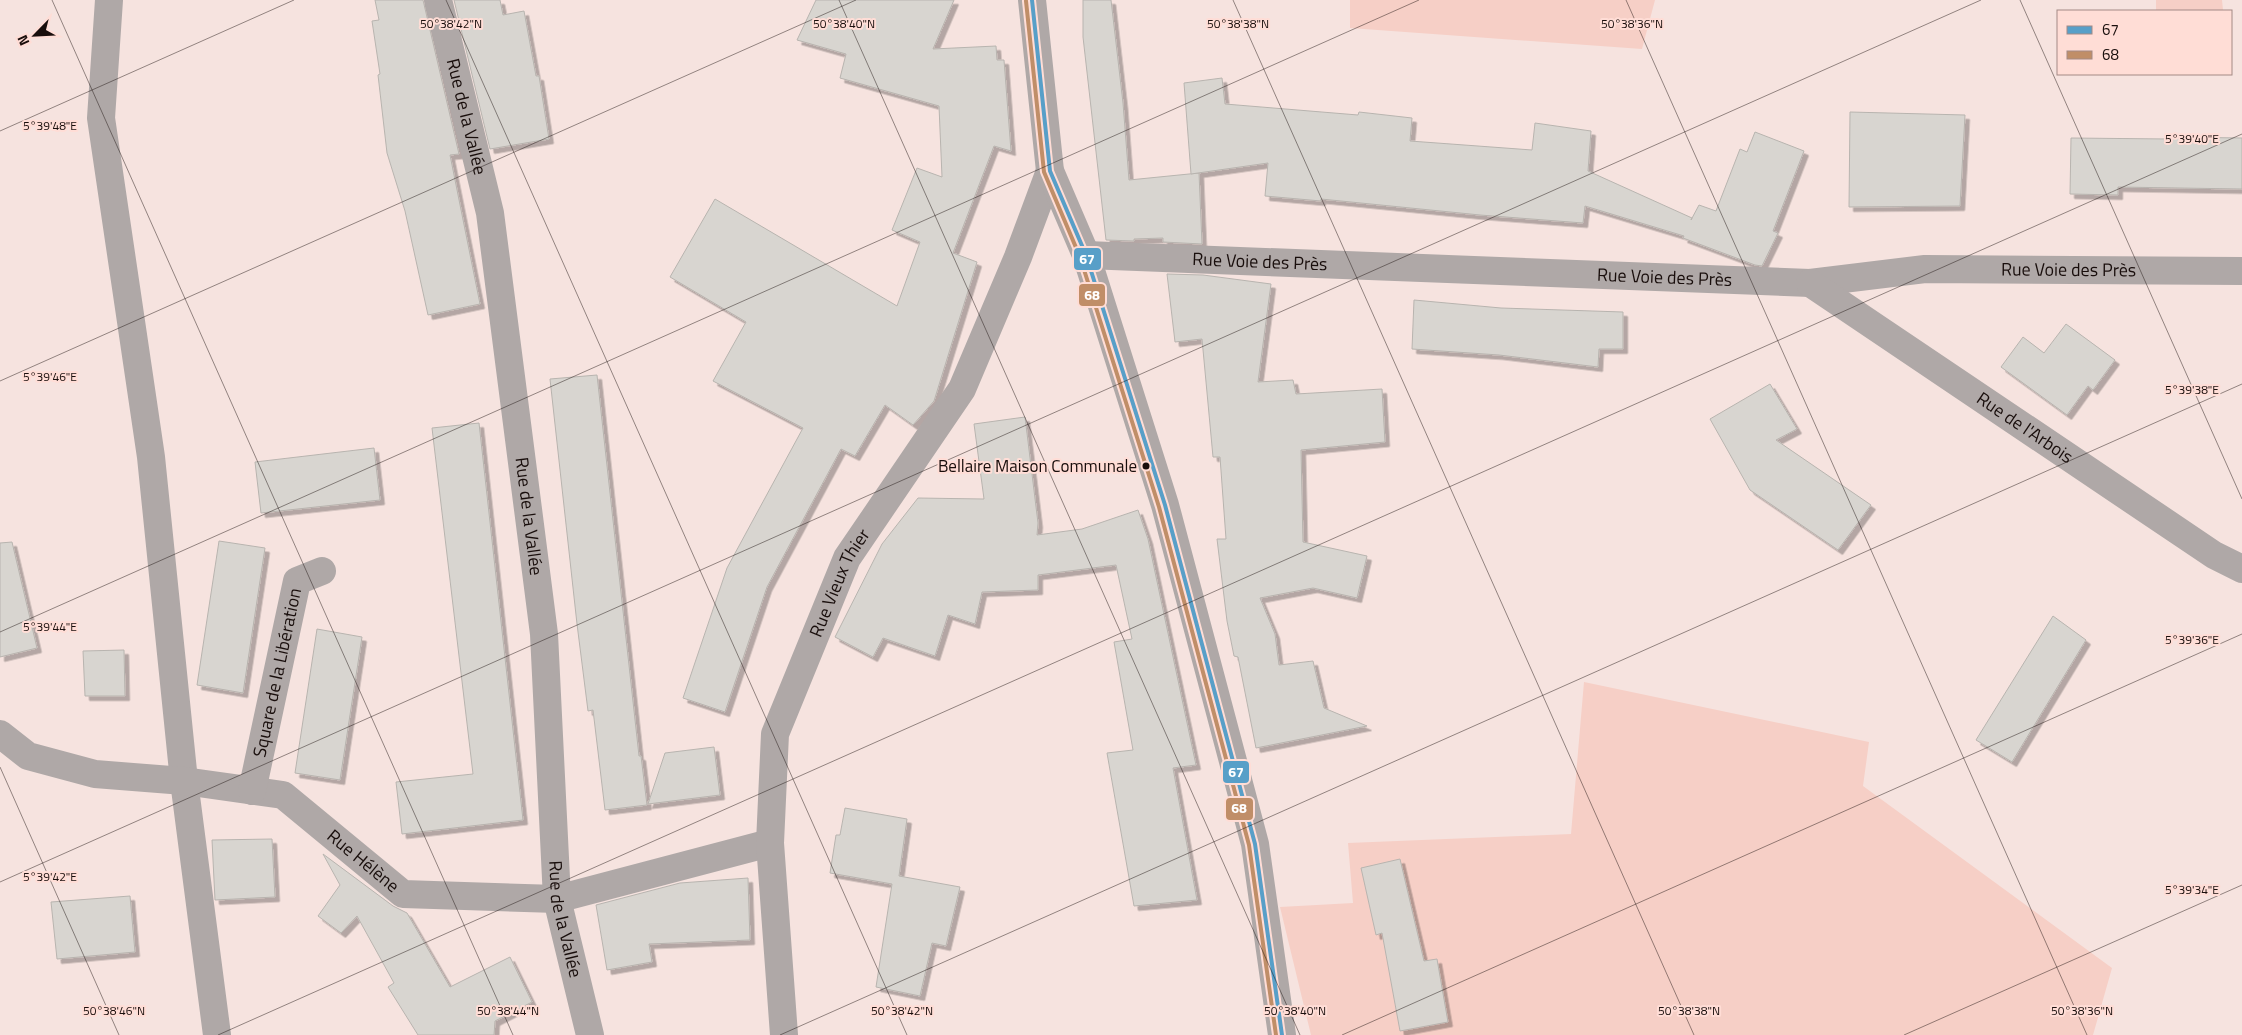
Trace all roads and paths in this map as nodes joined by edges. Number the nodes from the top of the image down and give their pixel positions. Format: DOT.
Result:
graph roads {
  1 [pos="109,0"];
  2 [pos="438,0"];
  3 [pos="1032,0"];
  4 [pos="1050,171"];
  5 [pos="1086,255"];
  6 [pos="2242,271"];
  7 [pos="1810,283"];
  8 [pos="2242,569"];
  9 [pos="322,571"];
  10 [pos="0,734"];
  11 [pos="184,781"];
  12 [pos="252,791"];
  13 [pos="770,843"];
  14 [pos="557,899"];
  15 [pos="217,1035"];
  16 [pos="590,1035"];
  17 [pos="784,1035"];
  18 [pos="1282,1035"];
  1 -- 11 [label="street"];
  2 -- 14 [label="street, Rue de la Vallée"];
  3 -- 4 [label="street"];
  4 -- 5 [label="street"];
  4 -- 13 [label="street, Rue Vieux Thier"];
  5 -- 7 [label="street, Rue Voie des Près"];
  5 -- 18 [label="street"];
  6 -- 7 [label="street, Rue Voie des Près"];
  7 -- 8 [label="street, Rue de l'Arbois"];
  9 -- 12 [label="street, Square de la Libération"];
  10 -- 11 [label="street, Rue Hélène"];
  11 -- 12 [label="street, Rue Hélène"];
  11 -- 15 [label="street"];
  12 -- 14 [label="street, Rue Hélène"];
  13 -- 14 [label="street, Rue Hélène"];
  13 -- 17 [label="street, Rue Vieux Thier"];
  14 -- 16 [label="street, Rue de la Vallée"];
}
